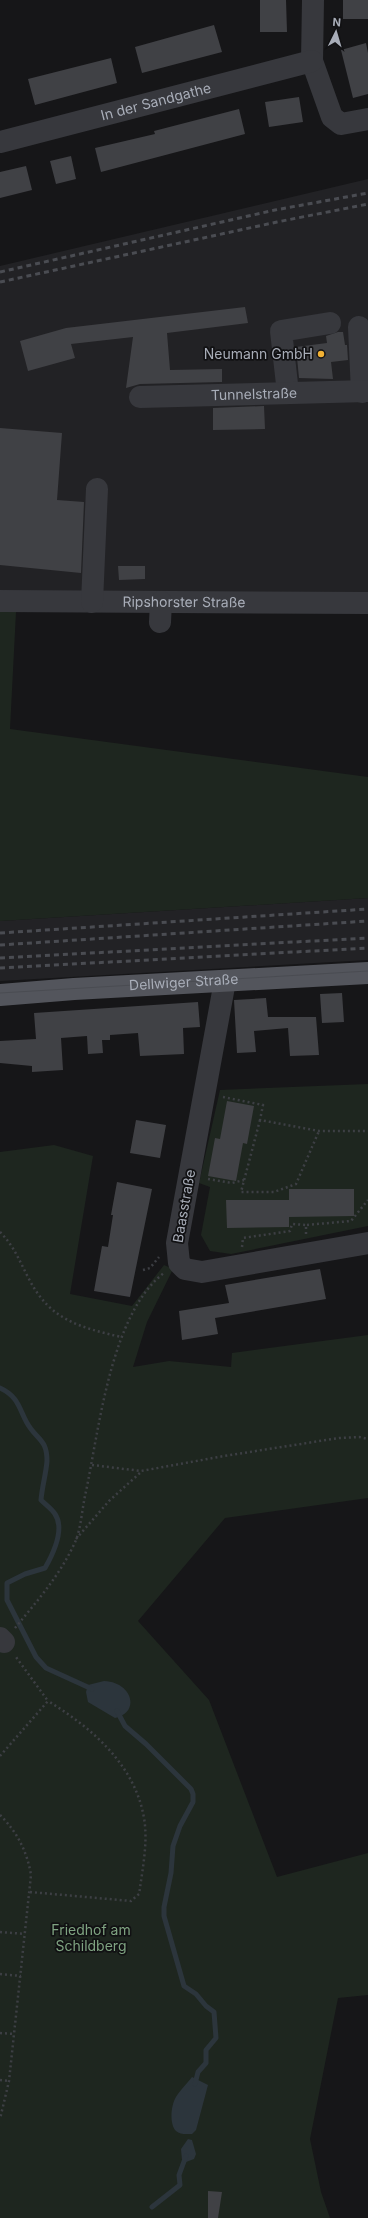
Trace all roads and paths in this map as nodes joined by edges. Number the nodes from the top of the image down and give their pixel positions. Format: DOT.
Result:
graph roads {
  1 [pos="313,0"];
  2 [pos="312,61"];
  3 [pos="368,119"];
  4 [pos="0,142"];
  5 [pos="330,323"];
  6 [pos="359,327"];
  7 [pos="365,391"];
  8 [pos="288,393"];
  9 [pos="140,397"];
  10 [pos="97,489"];
  11 [pos="0,601"];
  12 [pos="92,602"];
  13 [pos="368,603"];
  14 [pos="368,973"];
  15 [pos="225,981"];
  16 [pos="0,995"];
  17 [pos="204,1094"];
  18 [pos="260,1120"];
  19 [pos="319,1131"];
  20 [pos="368,1131"];
  21 [pos="189,1177"];
  22 [pos="244,1180"];
  23 [pos="368,1200"];
  24 [pos="306,1225"];
  25 [pos="0,1232"];
  26 [pos="306,1232"];
  27 [pos="368,1243"];
  28 [pos="242,1244"];
  29 [pos="179,1263"];
  30 [pos="121,1337"];
  31 [pos="368,1439"];
  32 [pos="92,1465"];
  33 [pos="141,1471"];
  34 [pos="76,1539"];
  35 [pos="7,1635"];
  36 [pos="48,1701"];
  37 [pos="0,1756"];
  38 [pos="0,1816"];
  39 [pos="30,1892"];
  40 [pos="0,1932"];
  41 [pos="25,1934"];
  42 [pos="0,1974"];
  43 [pos="21,1976"];
  44 [pos="0,2033"];
  45 [pos="15,2034"];
  46 [pos="0,2080"];
  47 [pos="10,2081"];
  48 [pos="0,2119"];
  1 -- 2 [label="street"];
  2 -- 3 [label="street"];
  2 -- 4 [label="street, In der Sandgathe"];
  5 -- 8 [label="street"];
  6 -- 7 [label="street"];
  7 -- 8 [label="street, Tunnelstraße"];
  8 -- 9 [label="street, Tunnelstraße"];
  10 -- 12 [label="street"];
  11 -- 12 [label="street, Ripshorster Straße"];
  12 -- 13 [label="street, Ripshorster Straße"];
  14 -- 15 [label="main road, Dellwiger Straße"];
  15 -- 16 [label="main road, Dellwiger Straße"];
  15 -- 17 [label="street, Baasstraße"];
  17 -- 18 [label="path"];
  17 -- 21 [label="street, Baasstraße"];
  18 -- 19 [label="path"];
  18 -- 22 [label="path"];
  19 -- 20 [label="path"];
  19 -- 22 [label="path"];
  21 -- 22 [label="path"];
  21 -- 29 [label="street, Baasstraße"];
  23 -- 24 [label="path"];
  24 -- 26 [label="path"];
  24 -- 28 [label="path"];
  25 -- 30 [label="path"];
  27 -- 29 [label="street, Baasstraße"];
  29 -- 30 [label="path"];
  30 -- 32 [label="path"];
  31 -- 33 [label="path"];
  32 -- 33 [label="path"];
  32 -- 34 [label="path"];
  33 -- 34 [label="path"];
  34 -- 35 [label="path"];
  35 -- 36 [label="path"];
  36 -- 37 [label="path"];
  36 -- 39 [label="path"];
  38 -- 39 [label="path"];
  39 -- 41 [label="path"];
  40 -- 41 [label="path"];
  41 -- 43 [label="path"];
  42 -- 43 [label="path"];
  43 -- 45 [label="path"];
  44 -- 45 [label="path"];
  45 -- 47 [label="path"];
  46 -- 47 [label="path"];
  47 -- 48 [label="path"];
}
